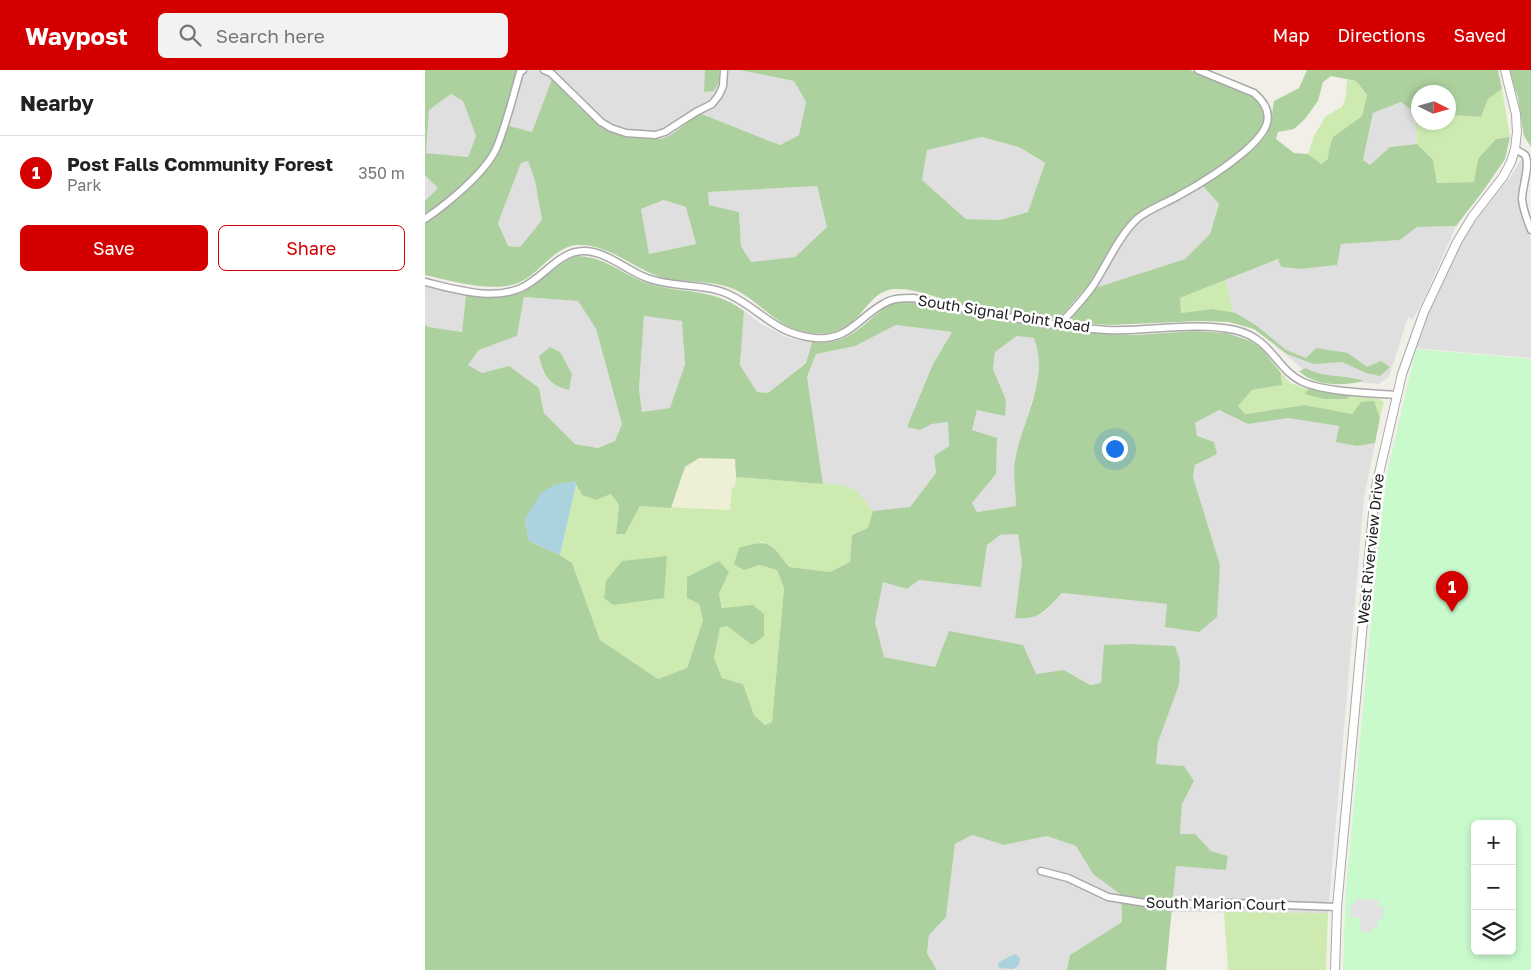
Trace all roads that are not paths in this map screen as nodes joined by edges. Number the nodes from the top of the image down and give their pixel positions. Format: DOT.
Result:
graph roads {
  1 [pos="523,70"];
  2 [pos="544,70"];
  3 [pos="724,70"];
  4 [pos="1198,70"];
  5 [pos="1505,70"];
  6 [pos="1515,149"];
  7 [pos="425,219"];
  8 [pos="1531,230"];
  9 [pos="425,282"];
  10 [pos="1059,325"];
  11 [pos="1396,395"];
  12 [pos="1041,871"];
  13 [pos="1337,907"];
  14 [pos="1335,970"];
  1 -- 7 [label="street"];
  2 -- 3 [label="street"];
  4 -- 10 [label="street"];
  5 -- 6 [label="street, West Riverview Drive"];
  6 -- 8 [label="street"];
  6 -- 11 [label="street, West Riverview Drive"];
  9 -- 10 [label="street, South Signal Point Road"];
  10 -- 11 [label="street, South Signal Point Road"];
  11 -- 13 [label="street, West Riverview Drive"];
  12 -- 13 [label="street, South Marion Court"];
  13 -- 14 [label="street, West Riverview Drive"];
}
